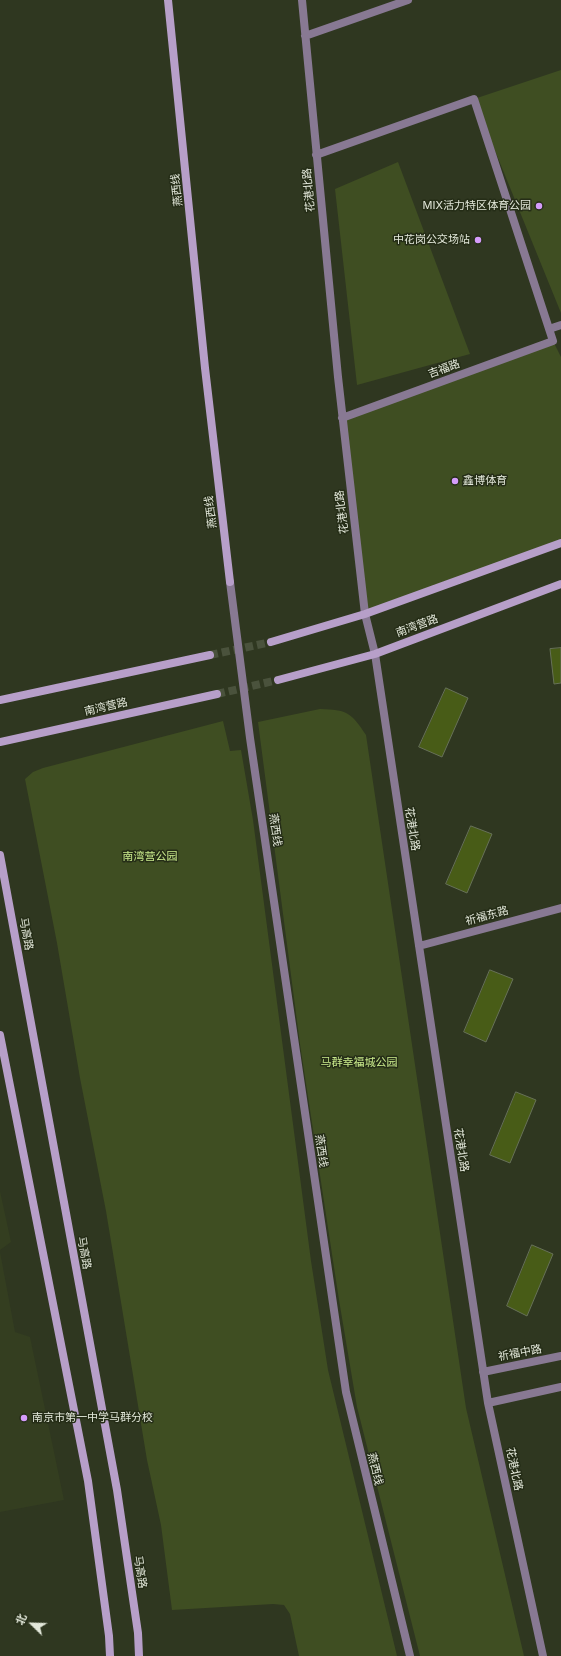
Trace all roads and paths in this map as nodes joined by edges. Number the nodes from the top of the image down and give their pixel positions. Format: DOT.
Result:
graph roads {
  1 [pos="168,0"];
  2 [pos="302,0"];
  3 [pos="408,0"];
  4 [pos="305,36"];
  5 [pos="316,155"];
  6 [pos="561,325"];
  7 [pos="549,329"];
  8 [pos="342,418"];
  9 [pos="561,543"];
  10 [pos="230,582"];
  11 [pos="561,584"];
  12 [pos="365,614"];
  13 [pos="271,642"];
  14 [pos="375,654"];
  15 [pos="210,655"];
  16 [pos="278,680"];
  17 [pos="216,694"];
  18 [pos="0,700"];
  19 [pos="0,742"];
  20 [pos="0,854"];
  21 [pos="561,908"];
  22 [pos="419,946"];
  23 [pos="0,1035"];
  24 [pos="561,1356"];
  25 [pos="483,1372"];
  26 [pos="561,1387"];
  27 [pos="488,1403"];
  28 [pos="110,1656"];
  29 [pos="139,1656"];
  30 [pos="410,1656"];
  31 [pos="543,1656"];
  1 -- 10 [label="main road, 燕西线"];
  2 -- 4 [label="street, 花港北路"];
  3 -- 4 [label="street"];
  4 -- 5 [label="street, 花港北路"];
  5 -- 7 [label="street"];
  5 -- 8 [label="street, 花港北路"];
  6 -- 7 [label="street"];
  7 -- 8 [label="street, 吉福路"];
  8 -- 12 [label="street, 花港北路"];
  9 -- 12 [label="main road"];
  10 -- 30 [label="street, 燕西线"];
  11 -- 14 [label="main road, 南湾营路"];
  12 -- 13 [label="main road"];
  12 -- 14 [label="street, 花港北路"];
  14 -- 16 [label="main road, 南湾营路"];
  14 -- 22 [label="street, 花港北路"];
  15 -- 18 [label="main road"];
  17 -- 19 [label="main road, 南湾营路"];
  20 -- 29 [label="main road, 马高路"];
  21 -- 22 [label="street, 祈福东路"];
  22 -- 25 [label="street, 花港北路"];
  23 -- 28 [label="main road"];
  24 -- 25 [label="street, 祈福中路"];
  25 -- 27 [label="street, 花港北路"];
  26 -- 27 [label="street"];
  27 -- 31 [label="street, 花港北路"];
}
